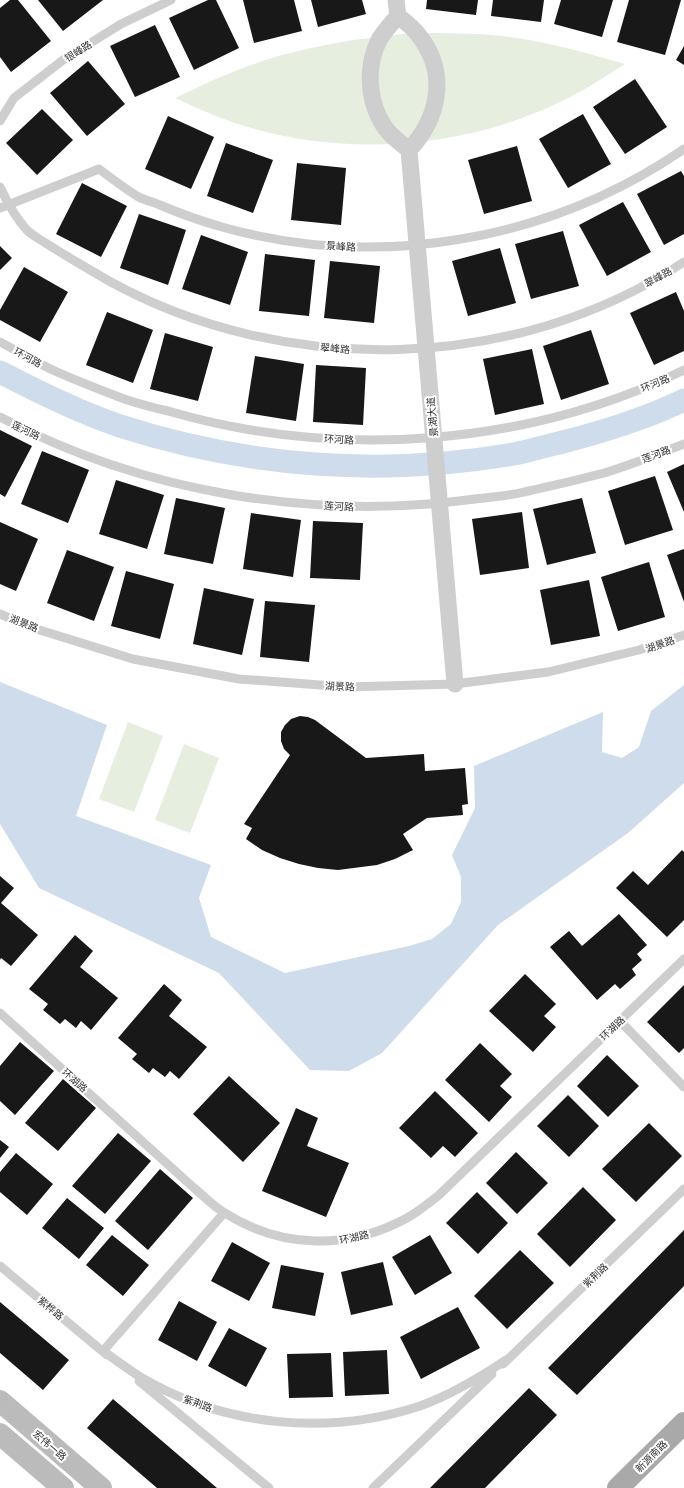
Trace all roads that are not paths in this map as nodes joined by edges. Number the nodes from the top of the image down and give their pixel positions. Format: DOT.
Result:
graph roads {
  1 [pos="171,0"];
  2 [pos="397,8"];
  3 [pos="0,121"];
  4 [pos="684,149"];
  5 [pos="409,150"];
  6 [pos="0,187"];
  7 [pos="4,206"];
  8 [pos="417,245"];
  9 [pos="684,262"];
  10 [pos="0,342"];
  11 [pos="426,348"];
  12 [pos="684,370"];
  13 [pos="0,417"];
  14 [pos="434,438"];
  15 [pos="684,444"];
  16 [pos="439,504"];
  17 [pos="0,614"];
  18 [pos="684,635"];
  19 [pos="455,684"];
  20 [pos="684,959"];
  21 [pos="0,1013"];
  22 [pos="620,1021"];
  23 [pos="684,1087"];
  24 [pos="684,1189"];
  25 [pos="224,1213"];
  26 [pos="0,1266"];
  27 [pos="103,1351"];
  28 [pos="506,1360"];
  29 [pos="0,1401"];
  30 [pos="684,1423"];
  31 [pos="0,1434"];
  32 [pos="63,1488"];
  33 [pos="101,1488"];
  34 [pos="269,1488"];
  35 [pos="374,1488"];
  36 [pos="618,1488"];
  1 -- 3 [label="lane, 银峰路"];
  2 -- 5 [label="street"];
  2 -- 5 [label="street"];
  4 -- 8 [label="lane, 景峰路"];
  5 -- 8 [label="street, 景湖大道"];
  6 -- 7 [label="lane"];
  7 -- 8 [label="lane, 景峰路"];
  7 -- 11 [label="lane, 翠峰路"];
  8 -- 11 [label="street, 景湖大道"];
  9 -- 11 [label="lane, 翠峰路"];
  10 -- 14 [label="lane, 环河路"];
  11 -- 14 [label="street, 景湖大道"];
  12 -- 14 [label="lane, 环河路"];
  13 -- 16 [label="lane, 莲河路"];
  14 -- 16 [label="street, 景湖大道"];
  15 -- 16 [label="lane, 莲河路"];
  16 -- 19 [label="street, 景湖大道"];
  17 -- 19 [label="lane, 湖景路"];
  18 -- 19 [label="lane, 湖景路"];
  20 -- 22 [label="lane, 环湖路"];
  21 -- 25 [label="lane, 环湖路"];
  22 -- 23 [label="lane"];
  22 -- 25 [label="lane, 环湖路"];
  24 -- 28 [label="lane, 紫荆路"];
  25 -- 27 [label="lane"];
  26 -- 27 [label="lane, 紫桦路"];
  27 -- 28 [label="lane, 紫荆路"];
  27 -- 34 [label="lane, 紫荆路"];
  28 -- 35 [label="lane, 紫荆路"];
  29 -- 33 [label="main road, 宏伟一路"];
  30 -- 36 [label="main road, 新源南路"];
  31 -- 32 [label="main road"];
}
